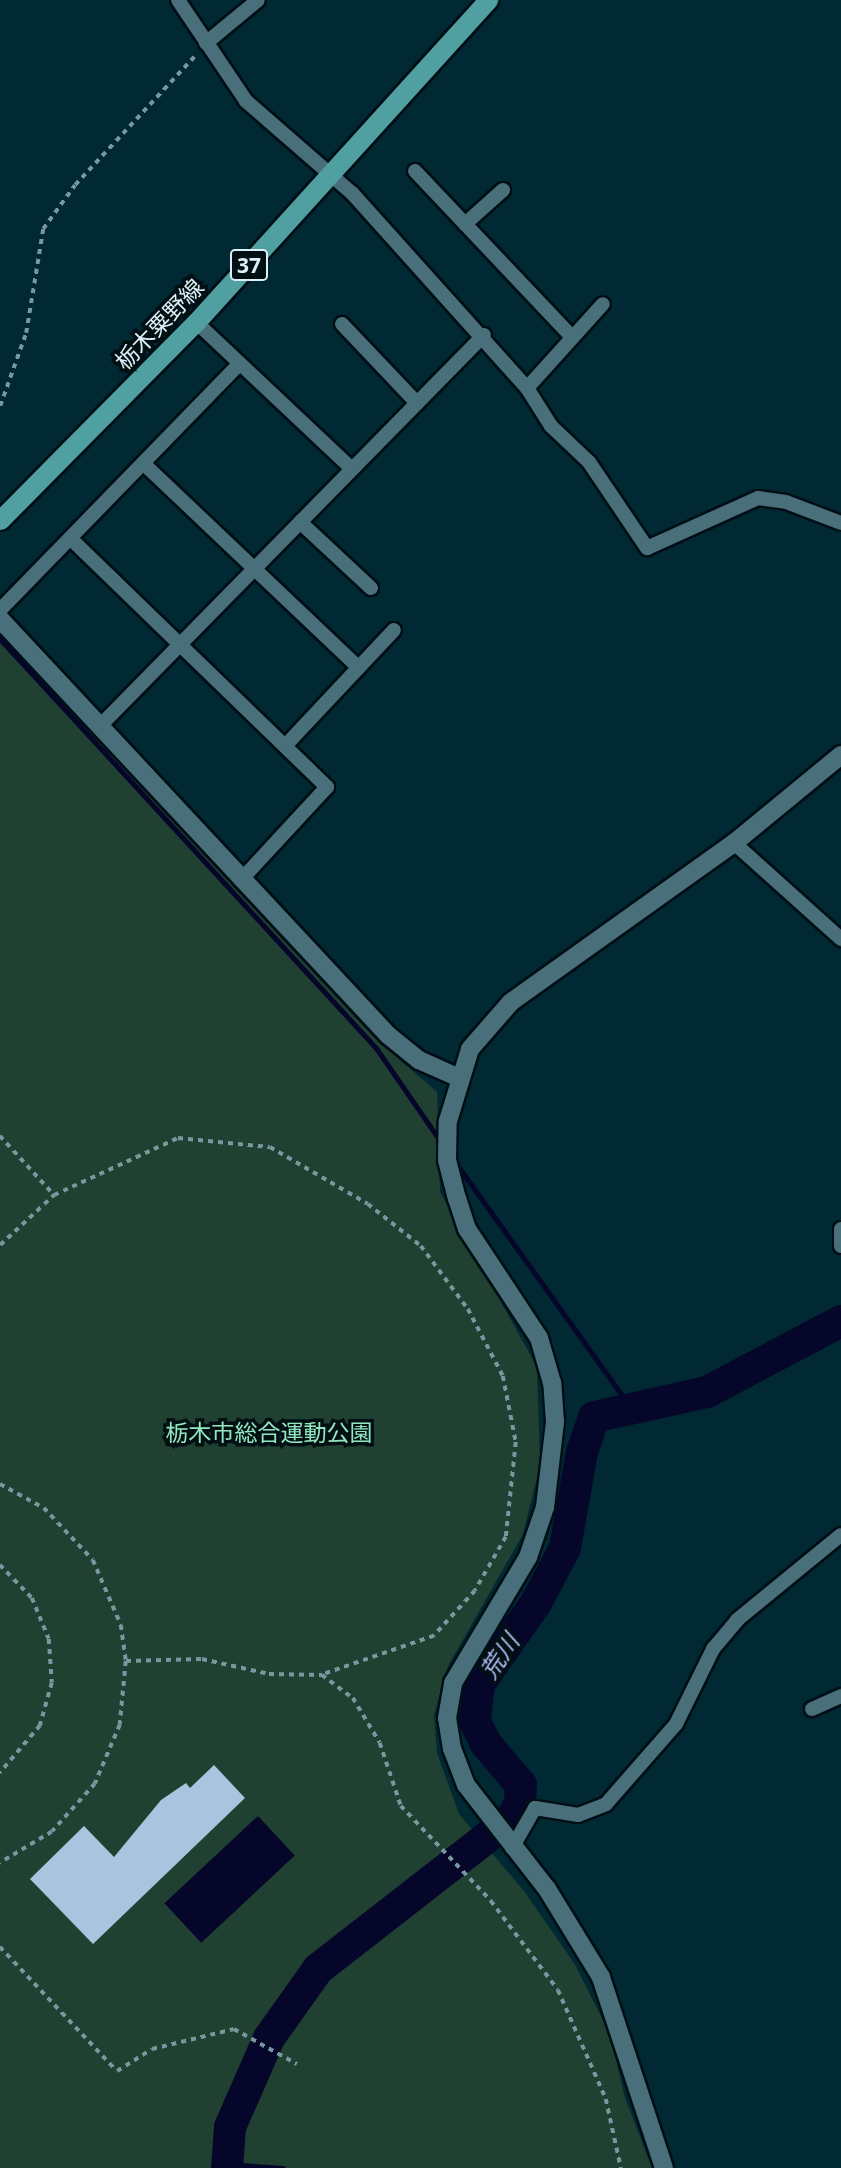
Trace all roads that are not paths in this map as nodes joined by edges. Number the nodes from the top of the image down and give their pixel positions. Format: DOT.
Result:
graph roads {
  1 [pos="178,0"];
  2 [pos="258,0"];
  3 [pos="488,0"];
  4 [pos="206,43"];
  5 [pos="415,171"];
  6 [pos="330,176"];
  7 [pos="503,190"];
  8 [pos="465,224"];
  9 [pos="603,304"];
  10 [pos="196,323"];
  11 [pos="342,324"];
  12 [pos="484,335"];
  13 [pos="572,337"];
  14 [pos="239,364"];
  15 [pos="527,388"];
  16 [pos="417,403"];
  17 [pos="144,464"];
  18 [pos="352,469"];
  19 [pos="0,520"];
  20 [pos="300,522"];
  21 [pos="841,523"];
  22 [pos="70,538"];
  23 [pos="255,566"];
  24 [pos="371,588"];
  25 [pos="0,610"];
  26 [pos="0,619"];
  27 [pos="394,630"];
  28 [pos="181,641"];
  29 [pos="359,668"];
  30 [pos="100,726"];
  31 [pos="285,746"];
  32 [pos="841,755"];
  33 [pos="734,843"];
  34 [pos="241,880"];
  35 [pos="841,939"];
  36 [pos="457,1077"];
  37 [pos="841,1229"];
  38 [pos="841,1245"];
  39 [pos="841,1535"];
  40 [pos="841,1696"];
  41 [pos="812,1709"];
  42 [pos="512,1848"];
  43 [pos="664,2168"];
  1 -- 4 [label="street"];
  2 -- 4 [label="street"];
  3 -- 6 [label="main road, 栃木粟野線 / 37"];
  4 -- 6 [label="street"];
  5 -- 8 [label="street"];
  6 -- 10 [label="main road, 栃木粟野線 / 37"];
  6 -- 12 [label="street"];
  7 -- 8 [label="street"];
  8 -- 13 [label="street"];
  9 -- 13 [label="street"];
  10 -- 14 [label="street"];
  10 -- 19 [label="main road, 栃木粟野線 / 37"];
  11 -- 16 [label="street"];
  12 -- 15 [label="street"];
  12 -- 16 [label="street"];
  13 -- 15 [label="street"];
  14 -- 17 [label="street"];
  14 -- 18 [label="street"];
  15 -- 21 [label="street"];
  16 -- 18 [label="street"];
  17 -- 22 [label="street"];
  17 -- 23 [label="street"];
  18 -- 20 [label="street"];
  20 -- 23 [label="street"];
  20 -- 24 [label="street"];
  22 -- 25 [label="street"];
  22 -- 28 [label="street"];
  23 -- 28 [label="street"];
  23 -- 29 [label="street"];
  26 -- 30 [label="street"];
  27 -- 29 [label="street"];
  28 -- 30 [label="street"];
  28 -- 31 [label="street"];
  29 -- 31 [label="street"];
  30 -- 34 [label="street"];
  31 -- 34 [label="street"];
  32 -- 33 [label="street"];
  33 -- 35 [label="street"];
  33 -- 36 [label="street"];
  34 -- 36 [label="street"];
  36 -- 42 [label="street"];
  37 -- 38 [label="street"];
  39 -- 42 [label="street"];
  40 -- 41 [label="street"];
  42 -- 43 [label="street"];
}
